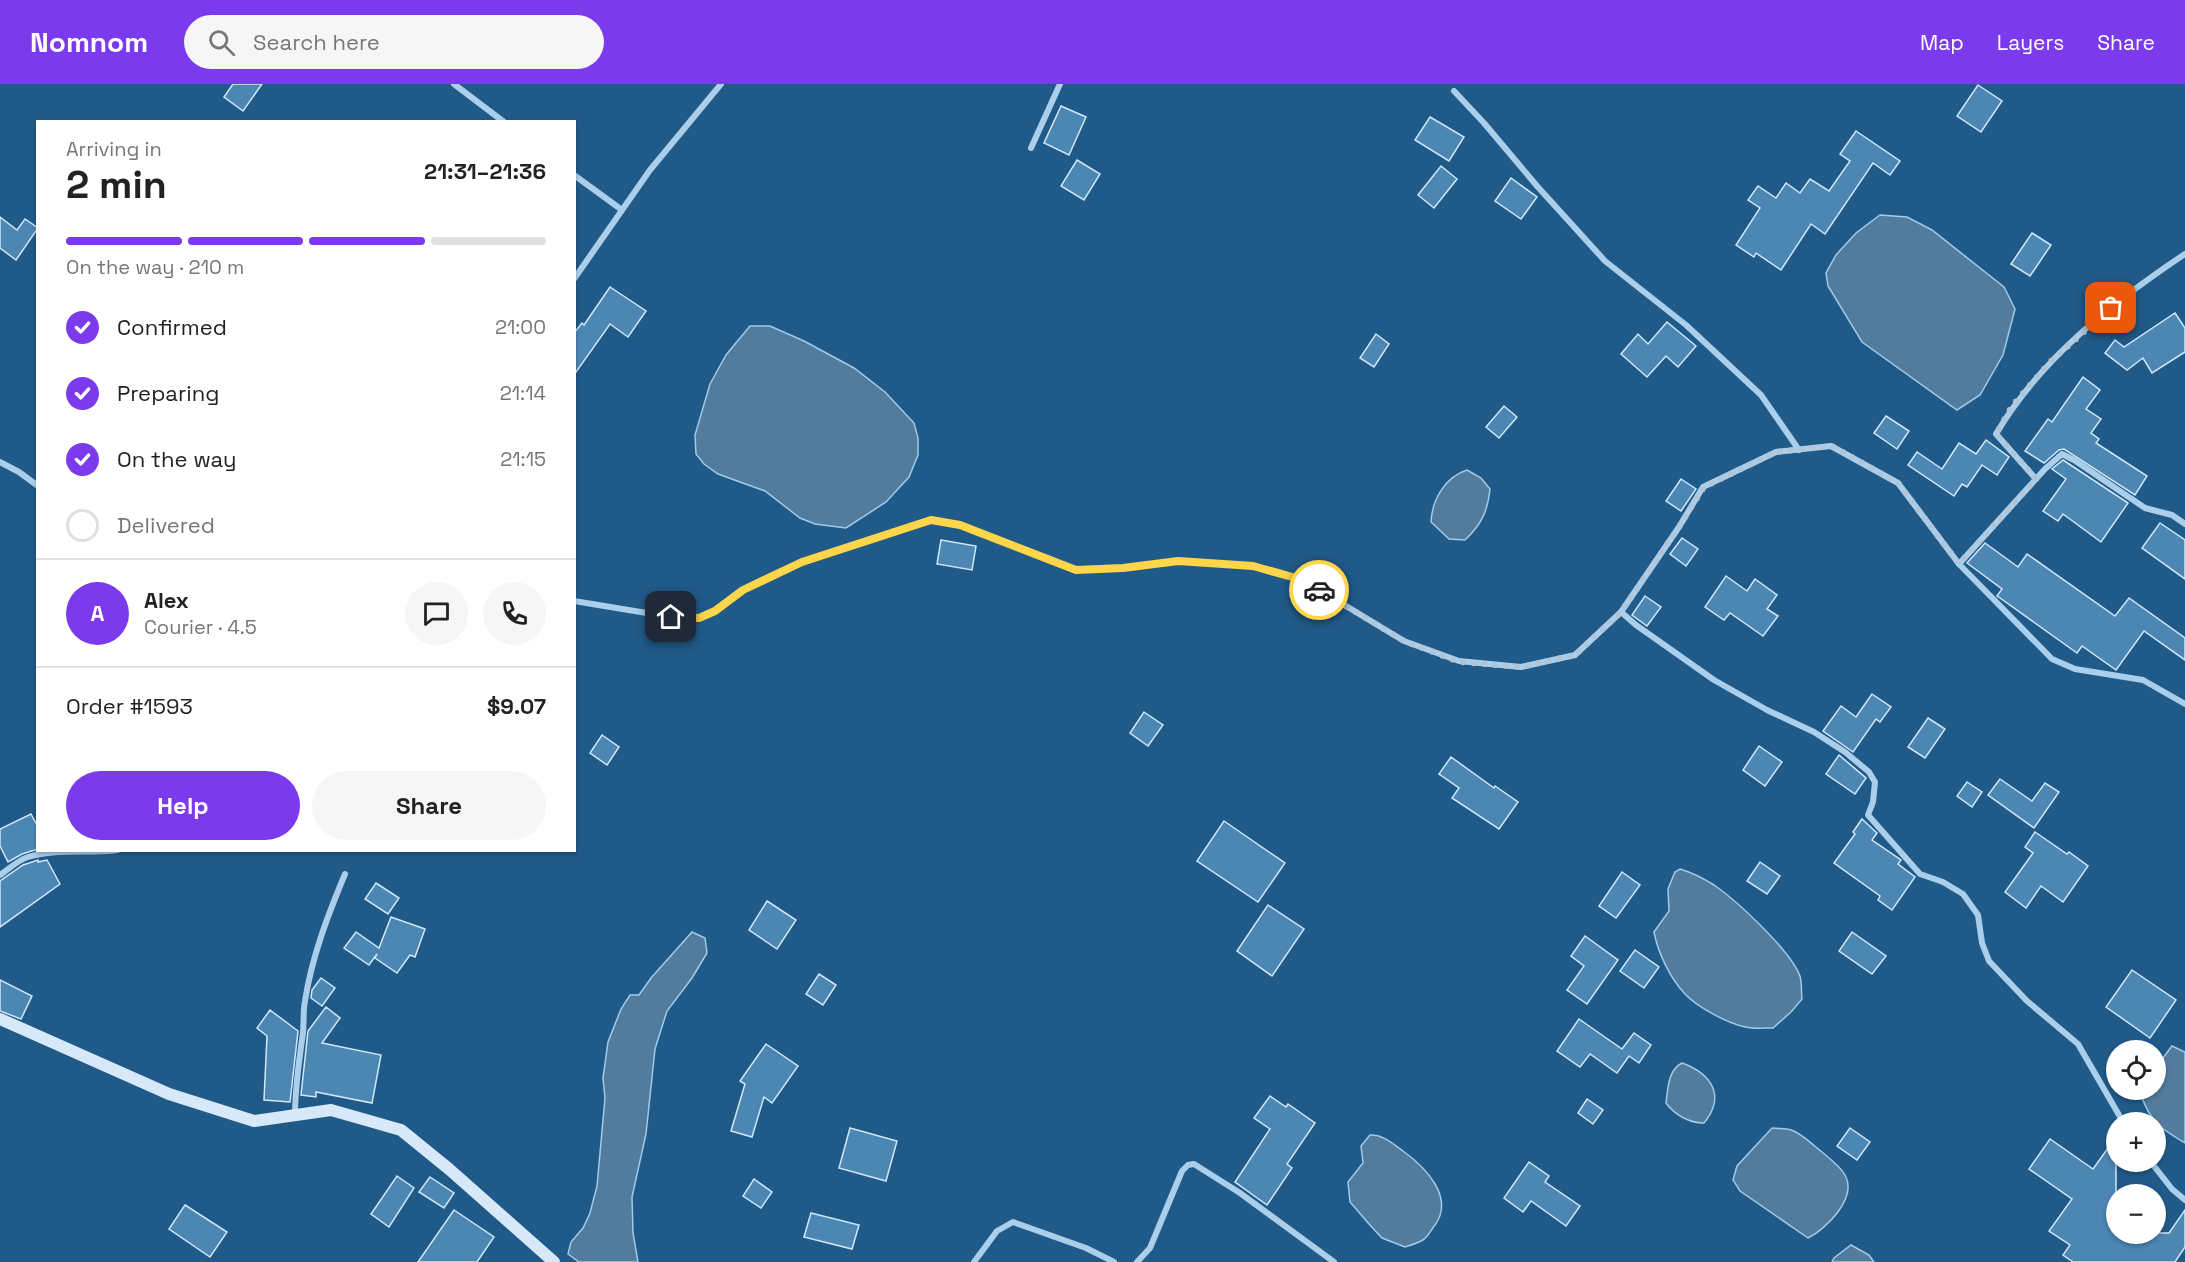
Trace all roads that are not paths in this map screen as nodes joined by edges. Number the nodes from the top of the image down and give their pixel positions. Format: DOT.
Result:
graph roads {
  1 [pos="454,84"];
  2 [pos="721,84"];
  3 [pos="1060,84"];
  4 [pos="1454,91"];
  5 [pos="501,120"];
  6 [pos="1031,148"];
  7 [pos="576,176"];
  8 [pos="622,210"];
  9 [pos="2185,254"];
  10 [pos="576,276"];
  11 [pos="1799,450"];
  12 [pos="0,462"];
  13 [pos="2036,479"];
  14 [pos="36,485"];
  15 [pos="2185,524"];
  16 [pos="1959,564"];
  17 [pos="576,601"];
  18 [pos="1621,612"];
  19 [pos="2185,704"];
  20 [pos="53,852"];
  21 [pos="345,874"];
  22 [pos="0,875"];
  23 [pos="0,1019"];
  24 [pos="2116,1112"];
  25 [pos="295,1115"];
  26 [pos="2159,1172"];
  27 [pos="2185,1200"];
  28 [pos="554,1262"];
  29 [pos="974,1262"];
  30 [pos="1114,1262"];
  31 [pos="1137,1262"];
  32 [pos="1334,1262"];
  1 -- 5 [label="street"];
  2 -- 8 [label="street"];
  3 -- 6 [label="street"];
  4 -- 11 [label="street"];
  7 -- 8 [label="street"];
  8 -- 10 [label="street"];
  9 -- 13 [label="street"];
  11 -- 16 [label="street"];
  11 -- 18 [label="street"];
  12 -- 14 [label="street"];
  13 -- 15 [label="street"];
  13 -- 16 [label="street"];
  16 -- 19 [label="street"];
  17 -- 18 [label="street"];
  18 -- 24 [label="street"];
  20 -- 22 [label="street"];
  21 -- 25 [label="street"];
  23 -- 25 [label="main road"];
  25 -- 28 [label="main road"];
  26 -- 27 [label="street"];
  29 -- 30 [label="street"];
  31 -- 32 [label="street"];
}
